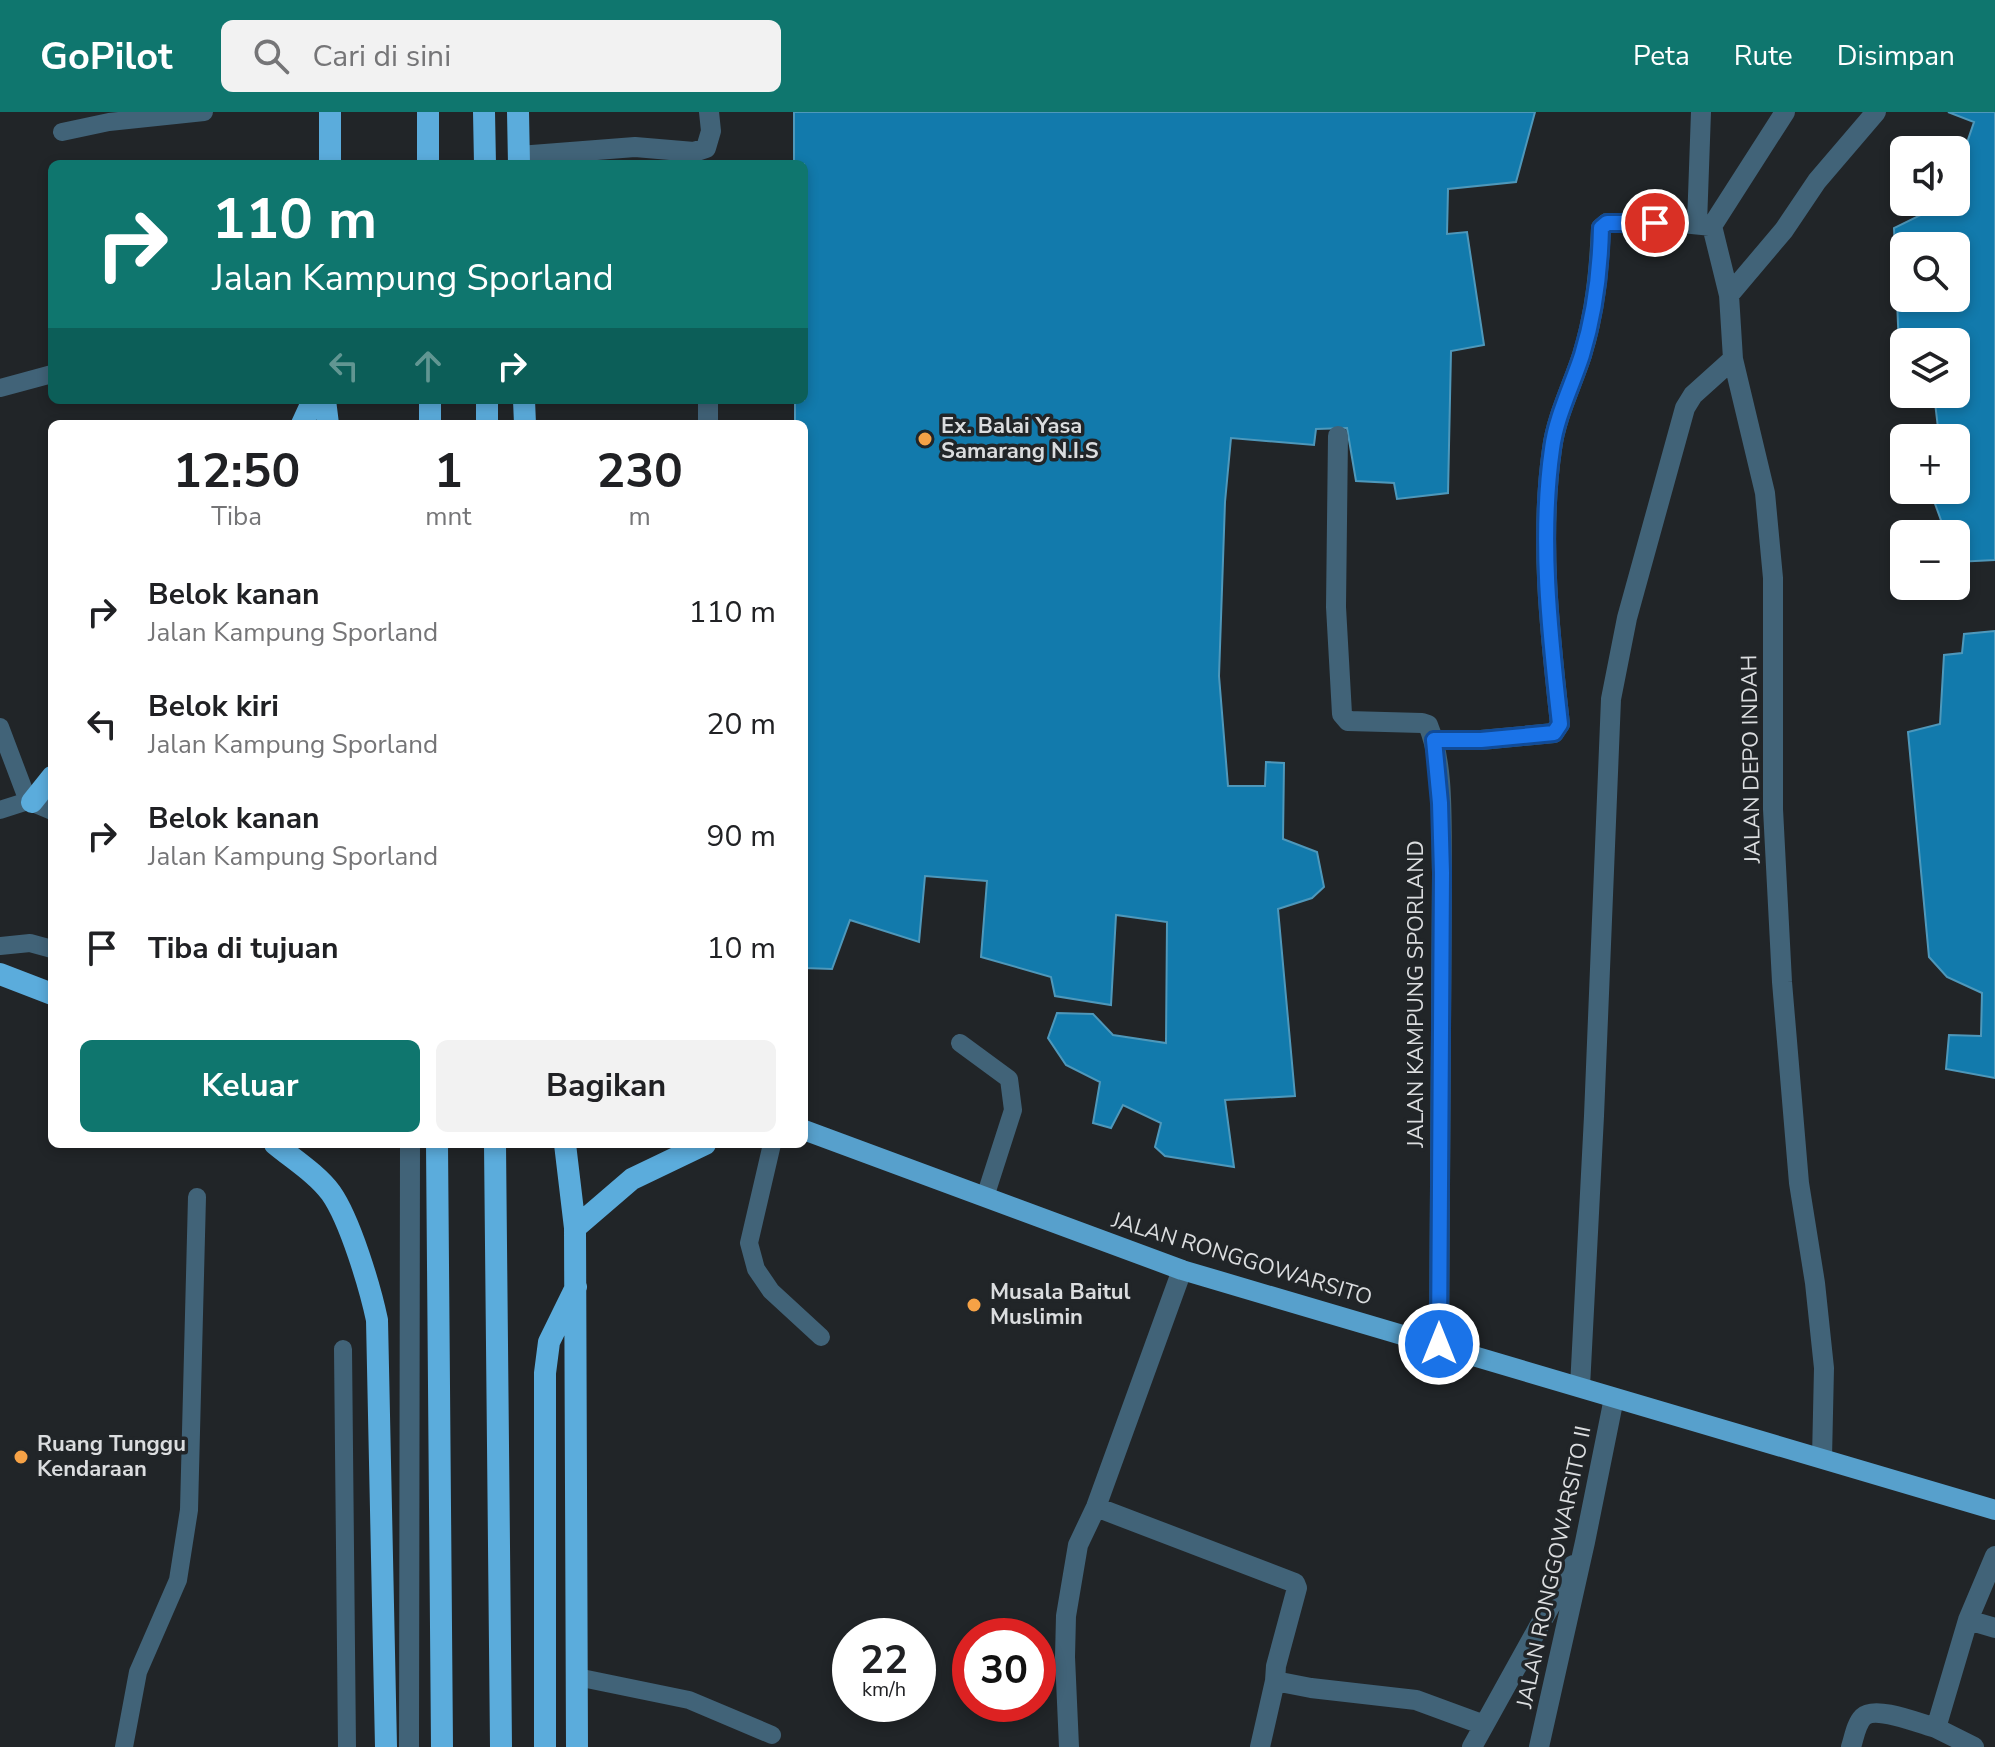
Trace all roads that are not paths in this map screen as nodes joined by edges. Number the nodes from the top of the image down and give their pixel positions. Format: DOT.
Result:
graph roads {
  1 [pos="204,112"];
  2 [pos="330,112"];
  3 [pos="428,112"];
  4 [pos="484,112"];
  5 [pos="518,112"];
  6 [pos="709,112"];
  7 [pos="1701,112"];
  8 [pos="1785,112"];
  9 [pos="1876,112"];
  10 [pos="62,132"];
  11 [pos="330,160"];
  12 [pos="428,160"];
  13 [pos="485,160"];
  14 [pos="519,160"];
  15 [pos="1705,225"];
  16 [pos="1729,295"];
  17 [pos="1733,359"];
  18 [pos="48,375"];
  19 [pos="0,388"];
  20 [pos="1338,436"];
  21 [pos="0,727"];
  22 [pos="1434,740"];
  23 [pos="48,784"];
  24 [pos="37,804"];
  25 [pos="0,810"];
  26 [pos="0,946"];
  27 [pos="48,948"];
  28 [pos="0,974"];
  29 [pos="48,992"];
  30 [pos="960,1043"];
  31 [pos="808,1131"];
  32 [pos="280,1148"];
  33 [pos="410,1148"];
  34 [pos="437,1148"];
  35 [pos="495,1148"];
  36 [pos="565,1148"];
  37 [pos="697,1148"];
  38 [pos="771,1148"];
  39 [pos="197,1197"];
  40 [pos="985,1197"];
  41 [pos="575,1228"];
  42 [pos="1182,1270"];
  43 [pos="576,1286"];
  44 [pos="821,1337"];
  45 [pos="1439,1344"];
  46 [pos="343,1349"];
  47 [pos="1580,1387"];
  48 [pos="1614,1398"];
  49 [pos="1822,1458"];
  50 [pos="1096,1507"];
  51 [pos="1995,1510"];
  52 [pos="1585,1542"];
  53 [pos="1995,1556"];
  54 [pos="1968,1620"];
  55 [pos="1995,1628"];
  56 [pos="577,1677"];
  57 [pos="1275,1681"];
  58 [pos="1484,1725"];
  59 [pos="1936,1728"];
  60 [pos="772,1735"];
  61 [pos="124,1747"];
  62 [pos="347,1747"];
  63 [pos="386,1747"];
  64 [pos="409,1747"];
  65 [pos="442,1747"];
  66 [pos="501,1747"];
  67 [pos="545,1747"];
  68 [pos="577,1747"];
  69 [pos="1069,1747"];
  70 [pos="1260,1747"];
  71 [pos="1472,1747"];
  72 [pos="1539,1747"];
  73 [pos="1851,1747"];
  74 [pos="1974,1747"];
  1 -- 10 [label="lane"];
  2 -- 11 [label="highway"];
  3 -- 12 [label="highway"];
  4 -- 13 [label="highway"];
  5 -- 14 [label="highway"];
  6 -- 14 [label="street"];
  7 -- 15 [label="street"];
  8 -- 15 [label="street"];
  9 -- 16 [label="street"];
  15 -- 16 [label="street"];
  15 -- 22 [label="street"];
  16 -- 17 [label="street, JALAN DEPO INDAH"];
  17 -- 47 [label="street"];
  17 -- 49 [label="street, JALAN DEPO INDAH"];
  18 -- 19 [label="lane"];
  20 -- 22 [label="street"];
  21 -- 24 [label="lane"];
  22 -- 45 [label="street, JALAN KAMPUNG SPORLAND"];
  23 -- 24 [label="highway"];
  24 -- 25 [label="lane"];
  26 -- 27 [label="lane"];
  28 -- 29 [label="highway"];
  30 -- 40 [label="lane"];
  31 -- 40 [label="main road, JALAN RONGGOWARSITO"];
  32 -- 63 [label="highway"];
  33 -- 64 [label="street"];
  34 -- 65 [label="highway"];
  35 -- 66 [label="highway"];
  36 -- 41 [label="highway"];
  37 -- 41 [label="highway"];
  38 -- 44 [label="lane"];
  39 -- 61 [label="lane"];
  40 -- 42 [label="main road, JALAN RONGGOWARSITO"];
  41 -- 43 [label="highway"];
  42 -- 45 [label="main road, JALAN RONGGOWARSITO"];
  42 -- 50 [label="street"];
  43 -- 56 [label="highway"];
  43 -- 67 [label="highway"];
  45 -- 47 [label="main road, JALAN RONGGOWARSITO"];
  46 -- 62 [label="lane"];
  47 -- 48 [label="main road, JALAN RONGGOWARSITO"];
  48 -- 49 [label="main road, JALAN RONGGOWARSITO"];
  48 -- 52 [label="street, JALAN RONGGOWARSITO II"];
  49 -- 51 [label="main road, JALAN RONGGOWARSITO"];
  50 -- 57 [label="street"];
  50 -- 69 [label="street"];
  52 -- 58 [label="street"];
  52 -- 72 [label="street, JALAN RONGGOWARSITO II"];
  53 -- 54 [label="street"];
  54 -- 55 [label="street"];
  54 -- 59 [label="street"];
  56 -- 60 [label="lane"];
  56 -- 68 [label="highway"];
  57 -- 58 [label="street"];
  57 -- 70 [label="street"];
  58 -- 71 [label="street"];
  59 -- 73 [label="street"];
  59 -- 74 [label="street"];
}
